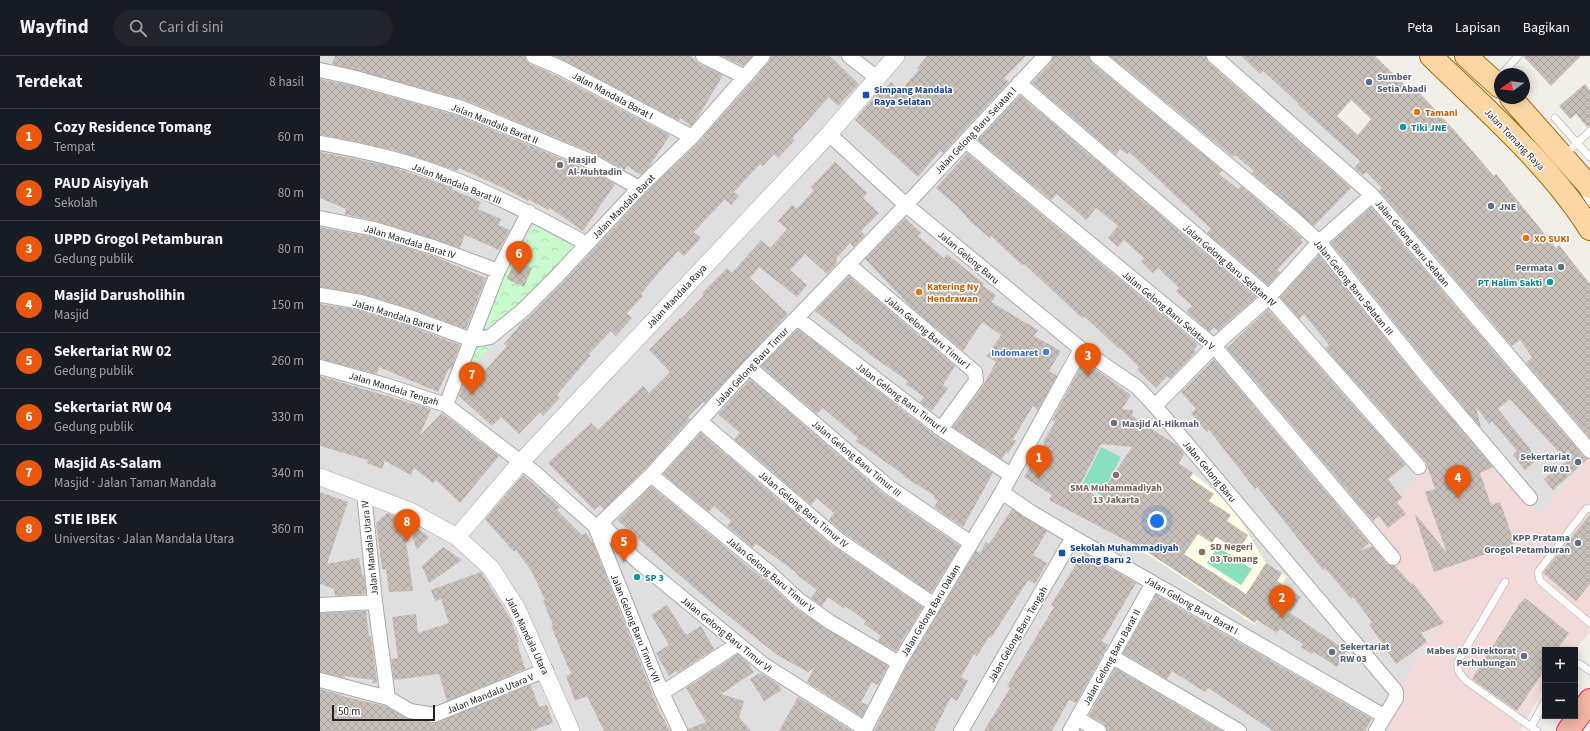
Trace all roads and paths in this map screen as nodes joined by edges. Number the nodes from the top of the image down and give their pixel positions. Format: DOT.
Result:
graph roads {
  1 [pos="533,56"];
  2 [pos="703,56"];
  3 [pos="763,56"];
  4 [pos="849,56"];
  5 [pos="896,56"];
  6 [pos="1045,56"];
  7 [pos="1097,56"];
  8 [pos="1214,56"];
  9 [pos="1431,56"];
  10 [pos="1441,56"];
  11 [pos="1459,56"];
  12 [pos="1466,56"];
  13 [pos="1518,56"];
  14 [pos="1511,68"];
  15 [pos="320,70"];
  16 [pos="745,77"];
  17 [pos="877,78"];
  18 [pos="1494,81"];
  19 [pos="1494,82"];
  20 [pos="1019,83"];
  21 [pos="1515,104"];
  22 [pos="1517,104"];
  23 [pos="1555,118"];
  24 [pos="1500,123"];
  25 [pos="1590,131"];
  26 [pos="829,134"];
  27 [pos="692,137"];
  28 [pos="966,141"];
  29 [pos="320,144"];
  30 [pos="1570,149"];
  31 [pos="1590,157"];
  32 [pos="1590,187"];
  33 [pos="639,188"];
  34 [pos="1372,195"];
  35 [pos="1590,202"];
  36 [pos="906,205"];
  37 [pos="529,212"];
  38 [pos="320,218"];
  39 [pos="1590,228"];
  40 [pos="1319,242"];
  41 [pos="587,244"];
  42 [pos="848,264"];
  43 [pos="498,271"];
  44 [pos="320,295"];
  45 [pos="1269,297"];
  46 [pos="796,318"];
  47 [pos="472,340"];
  48 [pos="1214,346"];
  49 [pos="1081,349"];
  50 [pos="320,367"];
  51 [pos="749,367"];
  52 [pos="446,405"];
  53 [pos="1155,406"];
  54 [pos="700,421"];
  55 [pos="941,429"];
  56 [pos="1590,451"];
  57 [pos="520,463"];
  58 [pos="1419,467"];
  59 [pos="651,475"];
  60 [pos="1011,475"];
  61 [pos="320,477"];
  62 [pos="1002,492"];
  63 [pos="364,493"];
  64 [pos="1530,498"];
  65 [pos="1590,508"];
  66 [pos="598,525"];
  67 [pos="457,537"];
  68 [pos="1073,537"];
  69 [pos="970,543"];
  70 [pos="1393,558"];
  71 [pos="1505,582"];
  72 [pos="1153,583"];
  73 [pos="375,602"];
  74 [pos="933,604"];
  75 [pos="320,605"];
  76 [pos="1590,623"];
  77 [pos="738,644"];
  78 [pos="1111,656"];
  79 [pos="899,663"];
  80 [pos="1578,664"];
  81 [pos="546,670"];
  82 [pos="1590,671"];
  83 [pos="320,680"];
  84 [pos="662,693"];
  85 [pos="388,698"];
  86 [pos="1590,700"];
  87 [pos="1542,709"];
  88 [pos="1384,716"];
  89 [pos="1077,718"];
  90 [pos="1577,722"];
  91 [pos="1534,729"];
  92 [pos="864,730"];
  93 [pos="571,731"];
  94 [pos="680,731"];
  95 [pos="961,731"];
  96 [pos="1070,731"];
  97 [pos="1099,731"];
  98 [pos="1239,731"];
  99 [pos="1376,731"];
  1 -- 27 [label="street, Jalan Mandala Barat I"];
  2 -- 16 [label="street"];
  3 -- 16 [label="street, Jalan Mandala Barat"];
  4 -- 17 [label="street"];
  5 -- 17 [label="street, Jalan Mandala Raya"];
  6 -- 20 [label="street, Jalan Gelong Baru Selatan I"];
  7 -- 40 [label="street, Jalan Gelong Baru Selatan III"];
  8 -- 34 [label="street, Jalan Gelong Baru Selatan"];
  9 -- 24 [label="main road, Jalan Tomang Raya"];
  10 -- 24 [label="lane"];
  11 -- 19 [label="lane"];
  12 -- 18 [label="main road"];
  13 -- 14 [label="lane"];
  15 -- 33 [label="street, Jalan Mandala Barat II"];
  16 -- 27 [label="street, Jalan Mandala Barat"];
  17 -- 26 [label="street, Jalan Mandala Raya"];
  20 -- 28 [label="street, Jalan Gelong Baru Selatan I"];
  20 -- 45 [label="street, Jalan Gelong Baru Selatan IV"];
  21 -- 35 [label="lane"];
  22 -- 30 [label="main road"];
  23 -- 30 [label="lane"];
  24 -- 39 [label="main road, Jalan Tomang Raya"];
  25 -- 30 [label="lane"];
  26 -- 36 [label="street, Jalan Gelong Baru"];
  26 -- 57 [label="street, Jalan Mandala Raya"];
  27 -- 33 [label="street, Jalan Mandala Barat"];
  28 -- 36 [label="street, Jalan Gelong Baru Selatan I"];
  28 -- 48 [label="street, Jalan Gelong Baru Selatan V"];
  29 -- 37 [label="street, Jalan Mandala Barat III"];
  30 -- 31 [label="lane"];
  30 -- 32 [label="main road"];
  33 -- 41 [label="street, Jalan Mandala Barat"];
  34 -- 40 [label="street"];
  34 -- 56 [label="street, Jalan Gelong Baru Selatan"];
  36 -- 42 [label="street, Jalan Gelong Baru Timur"];
  36 -- 49 [label="street, Jalan Gelong Baru"];
  37 -- 41 [label="street, Jalan Mandala Barat III"];
  37 -- 43 [label="street"];
  38 -- 43 [label="street, Jalan Mandala Barat IV"];
  40 -- 45 [label="street"];
  40 -- 64 [label="street, Jalan Gelong Baru Selatan III"];
  41 -- 47 [label="street, Jalan Mandala Barat"];
  42 -- 46 [label="street, Jalan Gelong Baru Timur"];
  42 -- 55 [label="street, Jalan Gelong Baru Timur I"];
  43 -- 47 [label="street"];
  44 -- 47 [label="street, Jalan Mandala Barat V"];
  45 -- 48 [label="street"];
  45 -- 58 [label="street, Jalan Gelong Baru Selatan IV"];
  46 -- 51 [label="street, Jalan Gelong Baru Timur"];
  46 -- 55 [label="street, Jalan Gelong Baru Timur II"];
  47 -- 52 [label="street"];
  48 -- 53 [label="street"];
  48 -- 70 [label="street, Jalan Gelong Baru Selatan V"];
  49 -- 53 [label="street, Jalan Gelong Baru"];
  49 -- 60 [label="street"];
  50 -- 52 [label="street, Jalan Mandala Tengah"];
  51 -- 54 [label="street, Jalan Gelong Baru Timur"];
  51 -- 69 [label="street, Jalan Gelong Baru Timur III"];
  52 -- 57 [label="street, Jalan Mandala Tengah"];
  53 -- 88 [label="street, Jalan Gelong Baru"];
  54 -- 59 [label="street, Jalan Gelong Baru Timur"];
  54 -- 74 [label="street, Jalan Gelong Baru Timur IV"];
  55 -- 60 [label="street, Jalan Gelong Baru Timur II"];
  57 -- 66 [label="street, Jalan Gelong Baru Timur VII"];
  57 -- 67 [label="street, Jalan Mandala Raya"];
  59 -- 66 [label="street, Jalan Gelong Baru Timur"];
  59 -- 79 [label="street, Jalan Gelong Baru Timur V"];
  60 -- 62 [label="street"];
  61 -- 63 [label="street, Jalan Mandala Utara"];
  62 -- 68 [label="street, Jalan Gelong Baru Barat I"];
  62 -- 69 [label="street, Jalan Gelong Baru Dalam"];
  63 -- 67 [label="street, Jalan Mandala Utara"];
  63 -- 73 [label="street, Jalan Mandala Utara IV"];
  65 -- 76 [label="lane"];
  66 -- 77 [label="street, Jalan Gelong Baru Timur VI"];
  66 -- 84 [label="street, Jalan Gelong Baru Timur VII"];
  67 -- 81 [label="street, Jalan Mandala Utara"];
  68 -- 72 [label="street, Jalan Gelong Baru Barat I"];
  68 -- 95 [label="street, Jalan Gelong Baru Tengah"];
  69 -- 74 [label="street, Jalan Gelong Baru Dalam"];
  71 -- 91 [label="lane"];
  72 -- 78 [label="street, Jalan Gelong Baru Barat II"];
  72 -- 88 [label="street, Jalan Gelong Baru Barat I"];
  73 -- 75 [label="street, Jalan Mandala Utara IV"];
  73 -- 85 [label="street, Jalan Mandala Utara IV"];
  74 -- 79 [label="street, Jalan Gelong Baru Dalam"];
  77 -- 84 [label="street"];
  77 -- 92 [label="street, Jalan Gelong Baru Timur VI"];
  78 -- 89 [label="street, Jalan Gelong Baru Barat II"];
  78 -- 98 [label="street"];
  79 -- 92 [label="street, Jalan Gelong Baru Dalam"];
  80 -- 82 [label="lane"];
  81 -- 85 [label="street, Jalan Mandala Utara V"];
  81 -- 93 [label="street, Jalan Mandala Utara"];
  83 -- 85 [label="street, Jalan Mandala Utara V"];
  84 -- 94 [label="street, Jalan Gelong Baru Timur VII"];
  86 -- 90 [label="highway"];
  87 -- 91 [label="lane"];
  88 -- 99 [label="street"];
  89 -- 96 [label="street, Jalan Gelong Baru Barat II"];
  89 -- 97 [label="street"];
}
